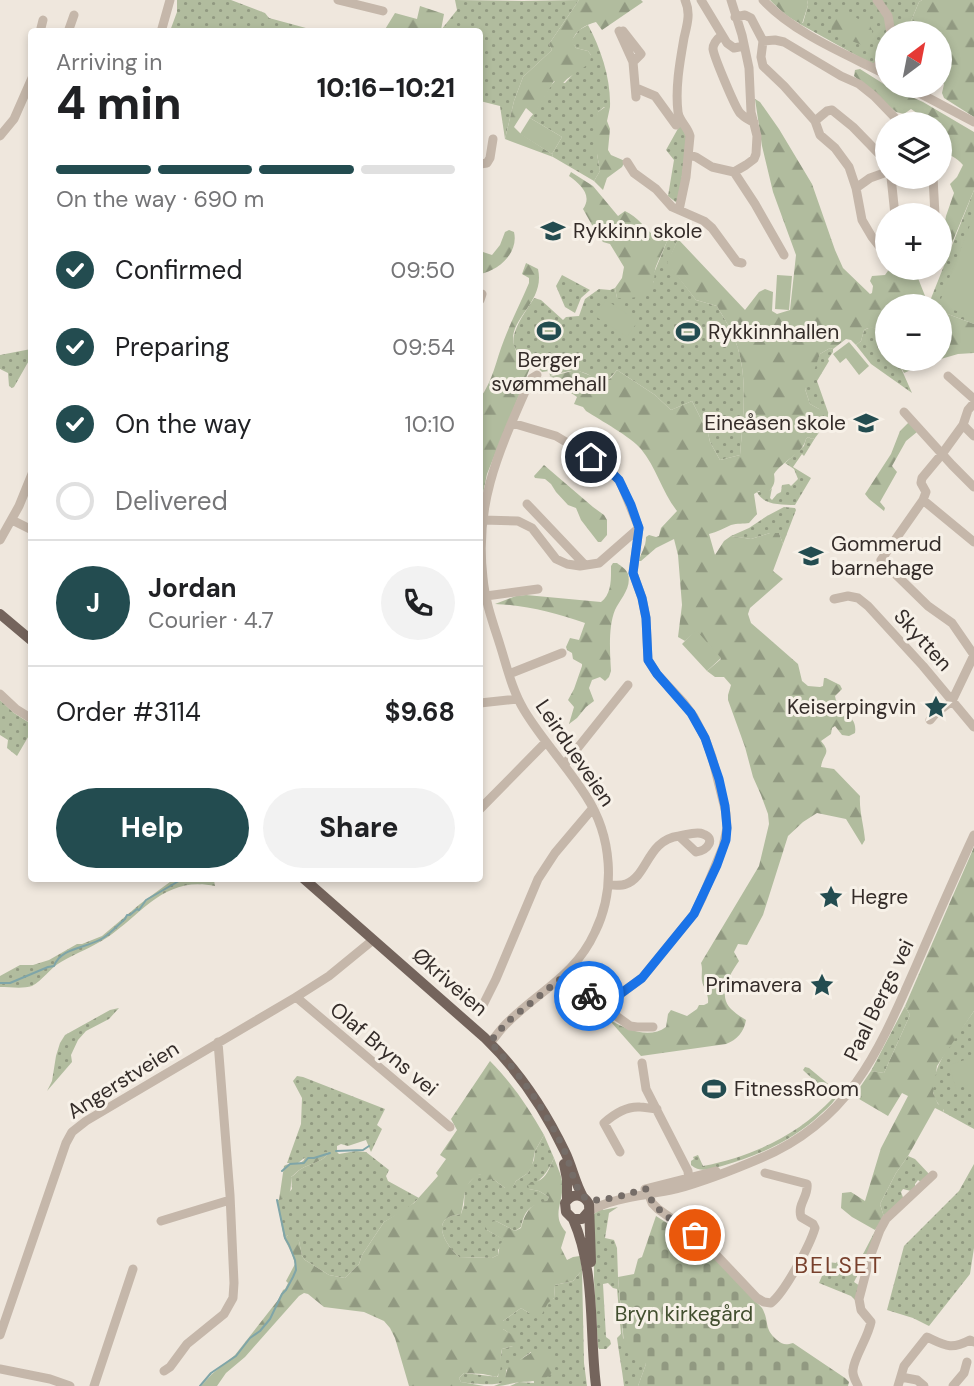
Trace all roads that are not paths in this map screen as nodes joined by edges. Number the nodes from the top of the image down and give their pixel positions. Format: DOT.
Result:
graph roads {
  1 [pos="170,0"];
  2 [pos="339,0"];
  3 [pos="685,0"];
  4 [pos="701,0"];
  5 [pos="731,0"];
  6 [pos="763,0"];
  7 [pos="877,0"];
  8 [pos="383,11"];
  9 [pos="74,15"];
  10 [pos="735,17"];
  11 [pos="43,20"];
  12 [pos="889,21"];
  13 [pos="41,28"];
  14 [pos="69,28"];
  15 [pos="162,28"];
  16 [pos="621,31"];
  17 [pos="722,35"];
  18 [pos="763,41"];
  19 [pos="744,46"];
  20 [pos="875,68"];
  21 [pos="28,87"];
  22 [pos="929,98"];
  23 [pos="666,110"];
  24 [pos="678,112"];
  25 [pos="889,112"];
  26 [pos="815,121"];
  27 [pos="754,122"];
  28 [pos="974,122"];
  29 [pos="676,125"];
  30 [pos="0,136"];
  31 [pos="493,139"];
  32 [pos="875,150"];
  33 [pos="689,155"];
  34 [pos="627,162"];
  35 [pos="483,164"];
  36 [pos="734,172"];
  37 [pos="875,176"];
  38 [pos="856,188"];
  39 [pos="679,210"];
  40 [pos="875,241"];
  41 [pos="784,255"];
  42 [pos="742,263"];
  43 [pos="537,375"];
  44 [pos="948,376"];
  45 [pos="974,401"];
  46 [pos="904,412"];
  47 [pos="512,423"];
  48 [pos="963,425"];
  49 [pos="974,436"];
  50 [pos="942,454"];
  51 [pos="28,483"];
  52 [pos="974,487"];
  53 [pos="923,500"];
  54 [pos="527,504"];
  55 [pos="483,515"];
  56 [pos="12,520"];
  57 [pos="483,520"];
  58 [pos="28,528"];
  59 [pos="639,528"];
  60 [pos="0,540"];
  61 [pos="974,542"];
  62 [pos="585,565"];
  63 [pos="483,575"];
  64 [pos="538,589"];
  65 [pos="485,596"];
  66 [pos="834,599"];
  67 [pos="0,614"];
  68 [pos="28,638"];
  69 [pos="562,653"];
  70 [pos="973,658"];
  71 [pos="509,674"];
  72 [pos="628,685"];
  73 [pos="0,694"];
  74 [pos="518,699"];
  75 [pos="952,701"];
  76 [pos="483,703"];
  77 [pos="28,716"];
  78 [pos="930,720"];
  79 [pos="974,727"];
  80 [pos="546,742"];
  81 [pos="564,765"];
  82 [pos="483,806"];
  83 [pos="593,808"];
  84 [pos="974,835"];
  85 [pos="679,836"];
  86 [pos="308,882"];
  87 [pos="609,885"];
  88 [pos="373,940"];
  89 [pos="564,976"];
  90 [pos="296,997"];
  91 [pos="599,1004"];
  92 [pos="480,1011"];
  93 [pos="653,1027"];
  94 [pos="487,1040"];
  95 [pos="218,1042"];
  96 [pos="642,1063"];
  97 [pos="657,1109"];
  98 [pos="450,1127"];
  99 [pos="554,1132"];
  100 [pos="620,1152"];
  101 [pos="765,1173"];
  102 [pos="933,1175"];
  103 [pos="688,1181"];
  104 [pos="647,1191"];
  105 [pos="584,1197"];
  106 [pos="230,1200"];
  107 [pos="567,1200"];
  108 [pos="588,1212"];
  109 [pos="573,1219"];
  110 [pos="161,1221"];
  111 [pos="133,1269"];
  112 [pos="589,1283"];
  113 [pos="0,1335"];
  114 [pos="973,1338"];
  115 [pos="967,1362"];
  116 [pos="0,1369"];
  117 [pos="164,1371"];
  118 [pos="900,1382"];
  119 [pos="70,1386"];
  120 [pos="94,1386"];
  121 [pos="596,1386"];
  122 [pos="858,1386"];
  123 [pos="924,1386"];
  124 [pos="953,1386"];
  1 -- 15 [label="street"];
  2 -- 8 [label="street"];
  3 -- 24 [label="street"];
  4 -- 17 [label="street"];
  5 -- 10 [label="street"];
  6 -- 20 [label="street"];
  7 -- 12 [label="street"];
  9 -- 14 [label="street"];
  10 -- 18 [label="street"];
  10 -- 19 [label="street"];
  11 -- 13 [label="street"];
  16 -- 23 [label="street"];
  17 -- 19 [label="street"];
  17 -- 27 [label="street"];
  18 -- 25 [label="street"];
  18 -- 26 [label="street"];
  19 -- 27 [label="street"];
  21 -- 30 [label="street"];
  22 -- 28 [label="street"];
  23 -- 24 [label="street"];
  23 -- 29 [label="street"];
  24 -- 33 [label="street"];
  26 -- 32 [label="street"];
  26 -- 38 [label="street"];
  27 -- 36 [label="street"];
  31 -- 35 [label="street"];
  33 -- 36 [label="street"];
  33 -- 39 [label="street"];
  34 -- 39 [label="street"];
  36 -- 41 [label="street"];
  37 -- 38 [label="street"];
  38 -- 40 [label="street"];
  39 -- 42 [label="street"];
  43 -- 47 [label="street, Leirdueveien"];
  44 -- 45 [label="street"];
  45 -- 48 [label="street"];
  46 -- 50 [label="street"];
  47 -- 55 [label="street, Leirdueveien"];
  47 -- 59 [label="street"];
  48 -- 49 [label="street"];
  48 -- 50 [label="street"];
  50 -- 52 [label="street"];
  50 -- 53 [label="street"];
  51 -- 56 [label="street"];
  53 -- 61 [label="street"];
  53 -- 70 [label="street"];
  54 -- 62 [label="street"];
  56 -- 58 [label="street"];
  56 -- 60 [label="street"];
  57 -- 62 [label="street"];
  59 -- 62 [label="street"];
  59 -- 91 [label="street"];
  63 -- 65 [label="street, Leirdueveien"];
  64 -- 65 [label="street"];
  65 -- 71 [label="street, Leirdueveien"];
  66 -- 75 [label="street, Skytten"];
  67 -- 68 [label="main road"];
  69 -- 71 [label="street"];
  70 -- 75 [label="street"];
  71 -- 74 [label="street, Leirdueveien"];
  72 -- 81 [label="street"];
  73 -- 77 [label="street"];
  74 -- 76 [label="street"];
  74 -- 80 [label="street, Leirdueveien"];
  75 -- 78 [label="street"];
  75 -- 79 [label="street, Skytten"];
  80 -- 81 [label="street, Leirdueveien"];
  80 -- 82 [label="street"];
  81 -- 83 [label="street, Leirdueveien"];
  83 -- 87 [label="street, Leirdueveien"];
  83 -- 92 [label="street"];
  84 -- 103 [label="street, Paal Bergs vei"];
  85 -- 87 [label="street"];
  86 -- 88 [label="main road, Økriveien"];
  87 -- 89 [label="street, Leirdueveien"];
  88 -- 90 [label="street, Angerstveien"];
  88 -- 94 [label="main road, Økriveien"];
  89 -- 91 [label="street"];
  89 -- 94 [label="street, Leirdueveien"];
  90 -- 95 [label="street, Angerstveien"];
  90 -- 98 [label="street, Olaf Bryns vei"];
  91 -- 93 [label="street"];
  94 -- 99 [label="main road, Økriveien"];
  95 -- 106 [label="street"];
  95 -- 113 [label="street, Angerstveien"];
  96 -- 97 [label="street"];
  97 -- 100 [label="street"];
  97 -- 103 [label="street"];
  99 -- 105 [label="main road, Økriveien"];
  99 -- 107 [label="main road, Økriveien"];
  101 -- 104 [label="street"];
  102 -- 122 [label="street"];
  103 -- 104 [label="street, Paal Bergs vei"];
  104 -- 105 [label="street, Paal Bergs vei"];
  104 -- 108 [label="street, Paal Bergs vei"];
  105 -- 107 [label="main road"];
  105 -- 108 [label="main road"];
  106 -- 110 [label="street"];
  106 -- 117 [label="street"];
  107 -- 109 [label="main road"];
  108 -- 109 [label="main road"];
  108 -- 112 [label="main road"];
  109 -- 112 [label="main road"];
  111 -- 120 [label="street"];
  112 -- 121 [label="main road"];
  114 -- 118 [label="street"];
  115 -- 124 [label="street"];
  116 -- 119 [label="street"];
  118 -- 123 [label="street"];
}
